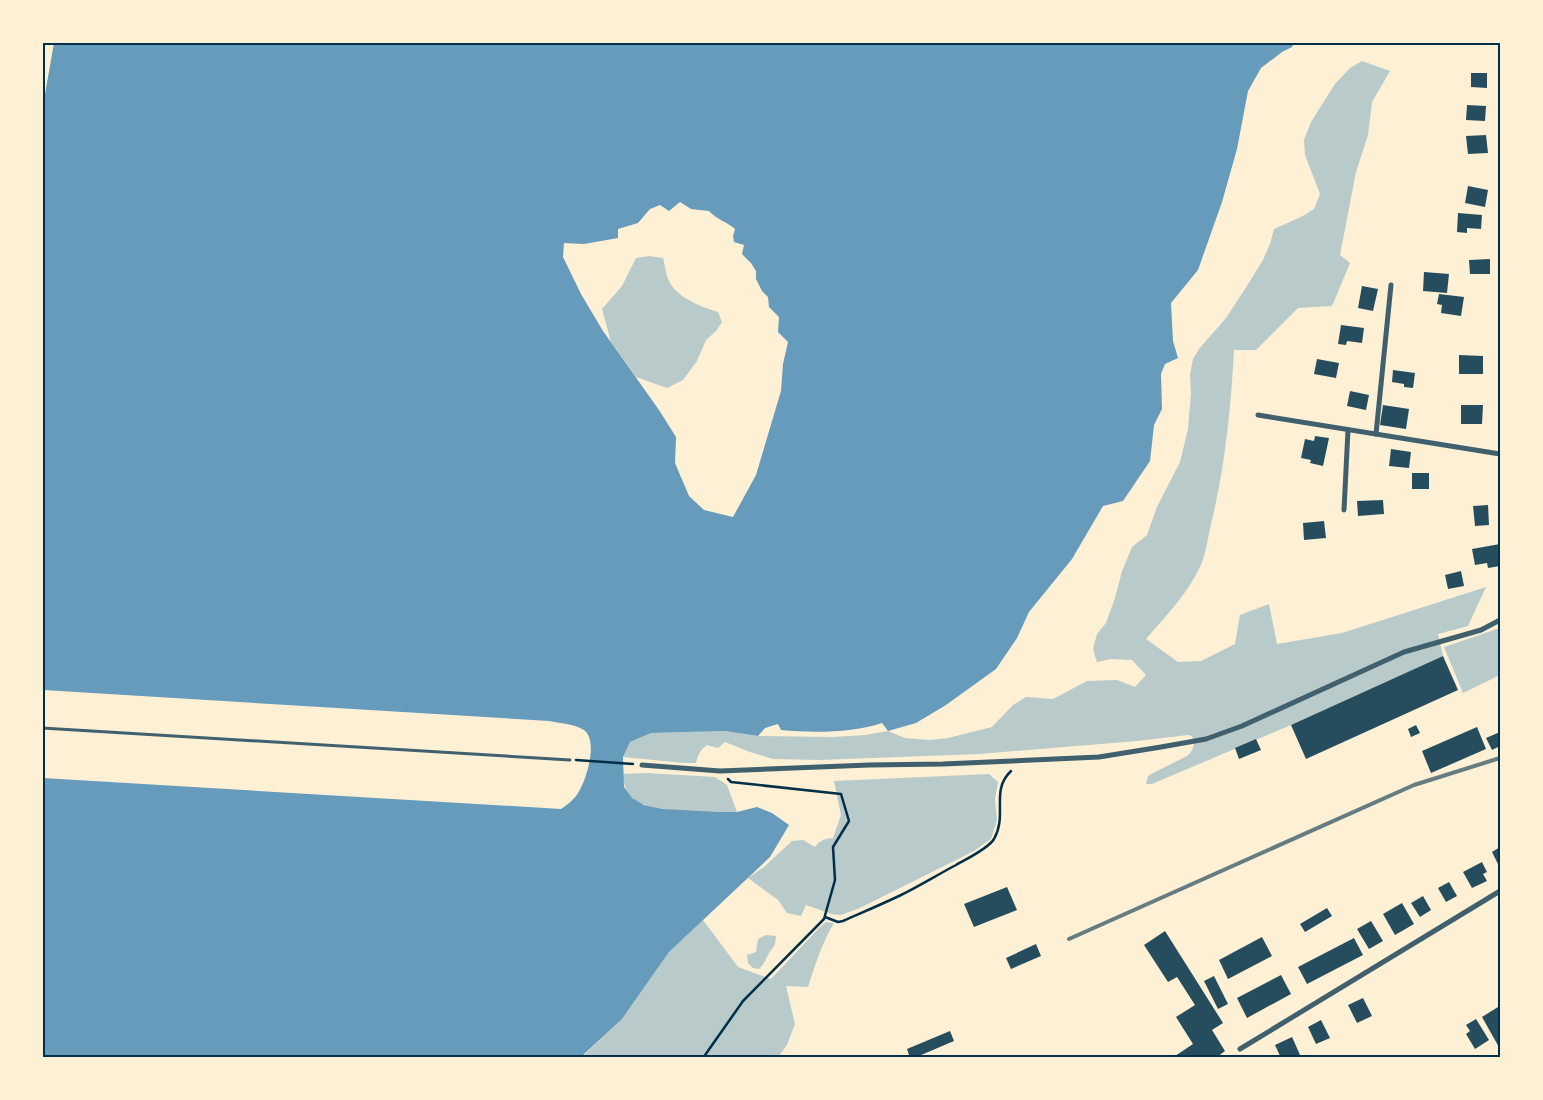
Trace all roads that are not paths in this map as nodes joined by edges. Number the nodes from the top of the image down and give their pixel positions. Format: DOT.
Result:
graph roads {
  1 [pos="1391,286"];
  2 [pos="1258,415"];
  3 [pos="1348,430"];
  4 [pos="1376,434"];
  5 [pos="1500,454"];
  6 [pos="1344,510"];
  7 [pos="1500,620"];
  8 [pos="42,728"];
  9 [pos="570,760"];
  10 [pos="642,764"];
  11 [pos="1500,890"];
  12 [pos="1240,1049"];
  1 -- 4 [label="street"];
  2 -- 3 [label="street"];
  3 -- 4 [label="street"];
  3 -- 6 [label="street"];
  4 -- 5 [label="street"];
  7 -- 10 [label="street"];
  8 -- 9 [label="lane"];
  11 -- 12 [label="street"];
}
